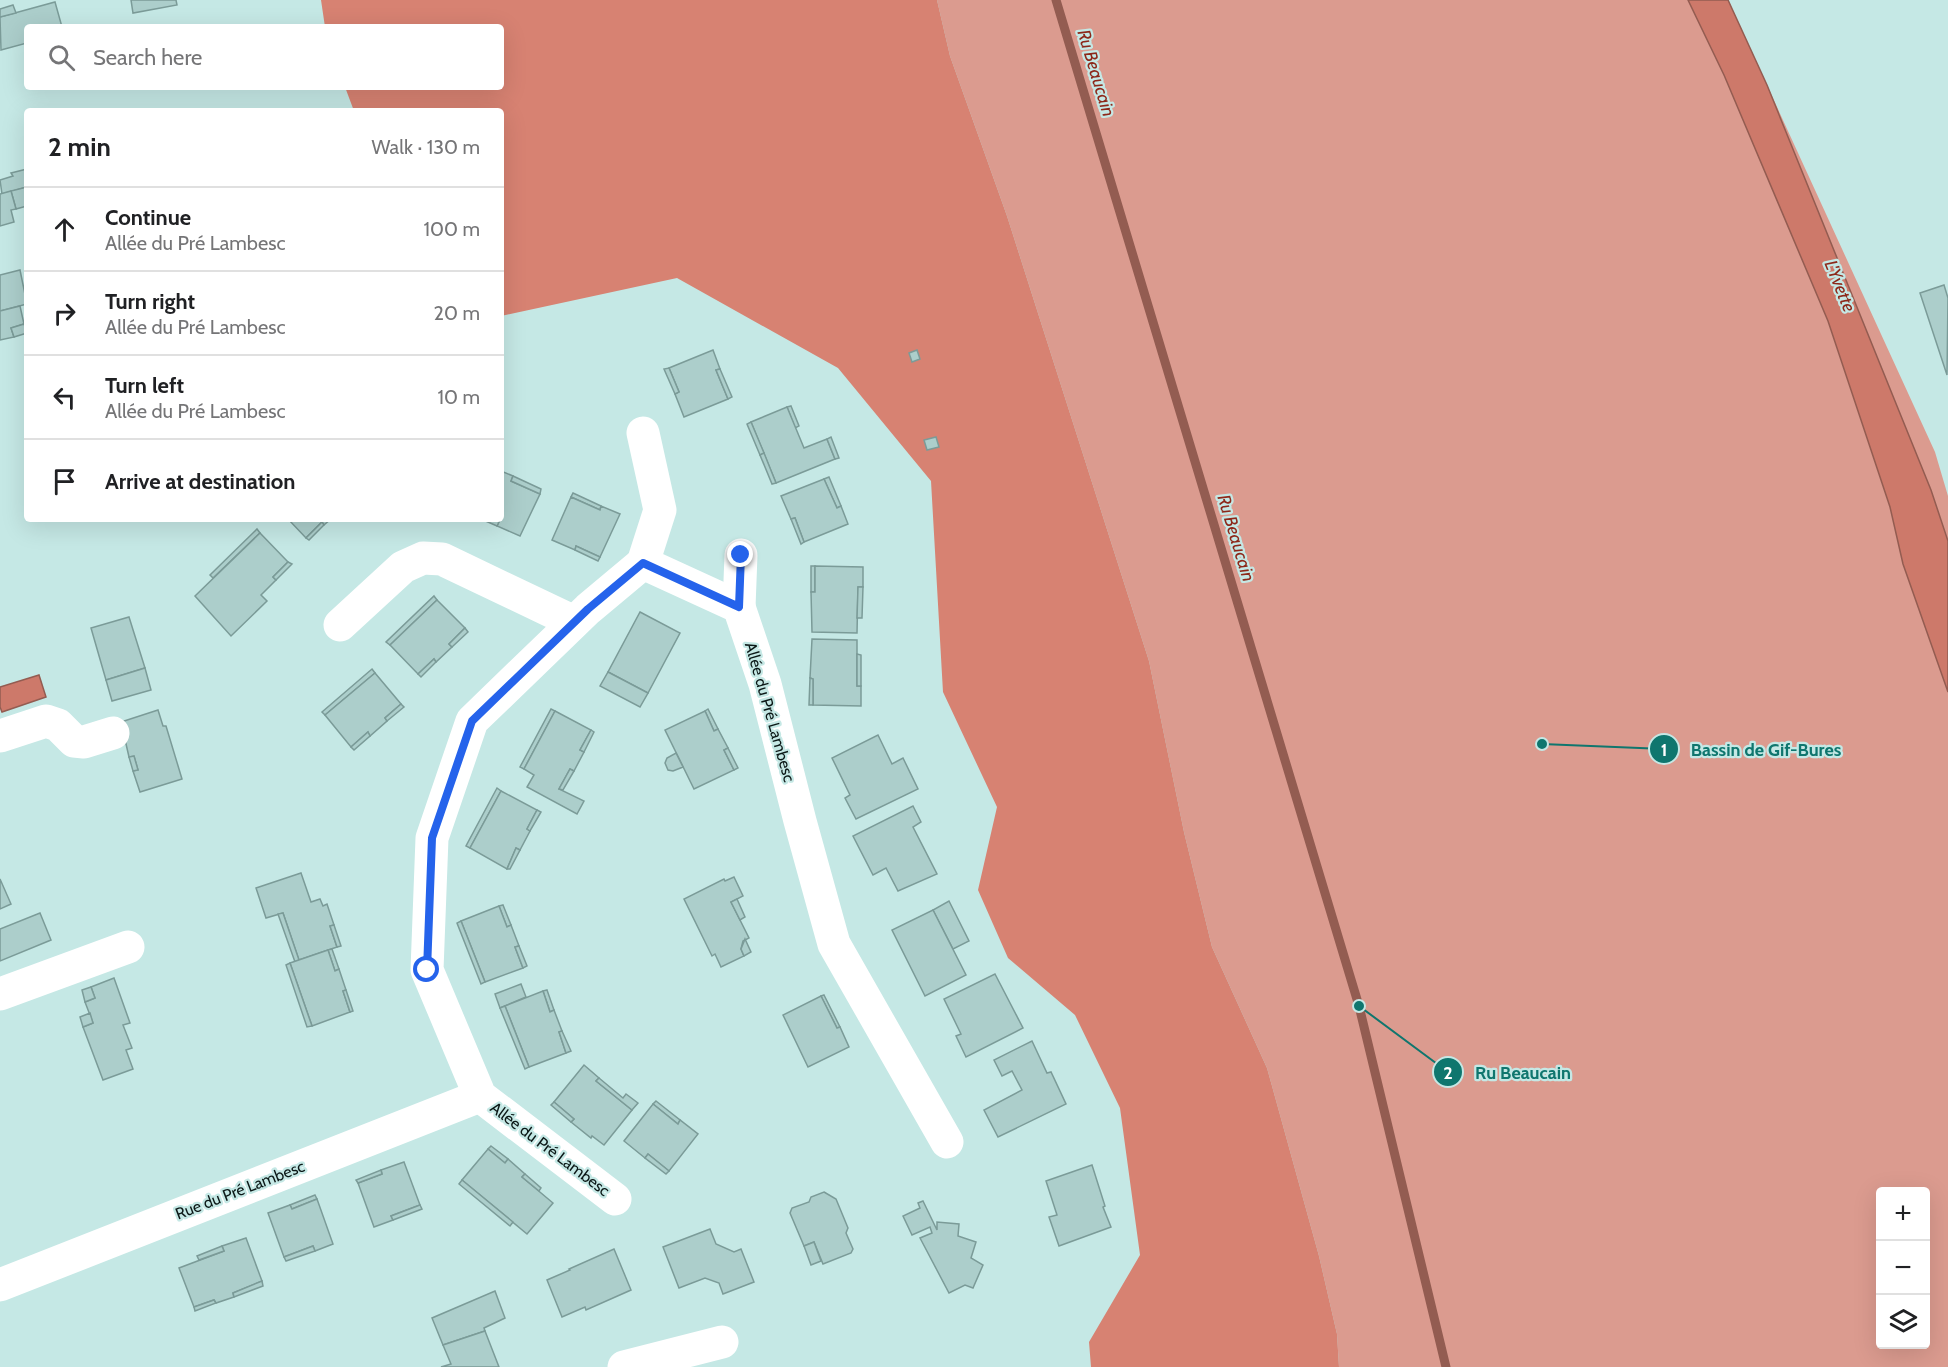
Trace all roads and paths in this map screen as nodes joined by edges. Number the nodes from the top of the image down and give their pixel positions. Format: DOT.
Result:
graph roads {
  1 [pos="643,433"];
  2 [pos="741,555"];
  3 [pos="643,563"];
  4 [pos="739,607"];
  5 [pos="574,622"];
  6 [pos="340,625"];
  7 [pos="113,733"];
  8 [pos="0,736"];
  9 [pos="128,947"];
  10 [pos="0,994"];
  11 [pos="480,1096"];
  12 [pos="947,1143"];
  13 [pos="615,1199"];
  14 [pos="0,1285"];
  15 [pos="722,1342"];
  16 [pos="624,1367"];
  1 -- 3 [label="street"];
  2 -- 4 [label="street, Allée du Pré Lambesc"];
  3 -- 4 [label="street"];
  3 -- 5 [label="street, Allée du Pré Lambesc"];
  4 -- 12 [label="street, Allée du Pré Lambesc"];
  5 -- 6 [label="street"];
  5 -- 11 [label="street, Allée du Pré Lambesc"];
  7 -- 8 [label="street"];
  9 -- 10 [label="street"];
  11 -- 13 [label="street, Allée du Pré Lambesc"];
  11 -- 14 [label="street, Rue du Pré Lambesc"];
  15 -- 16 [label="street"];
}
